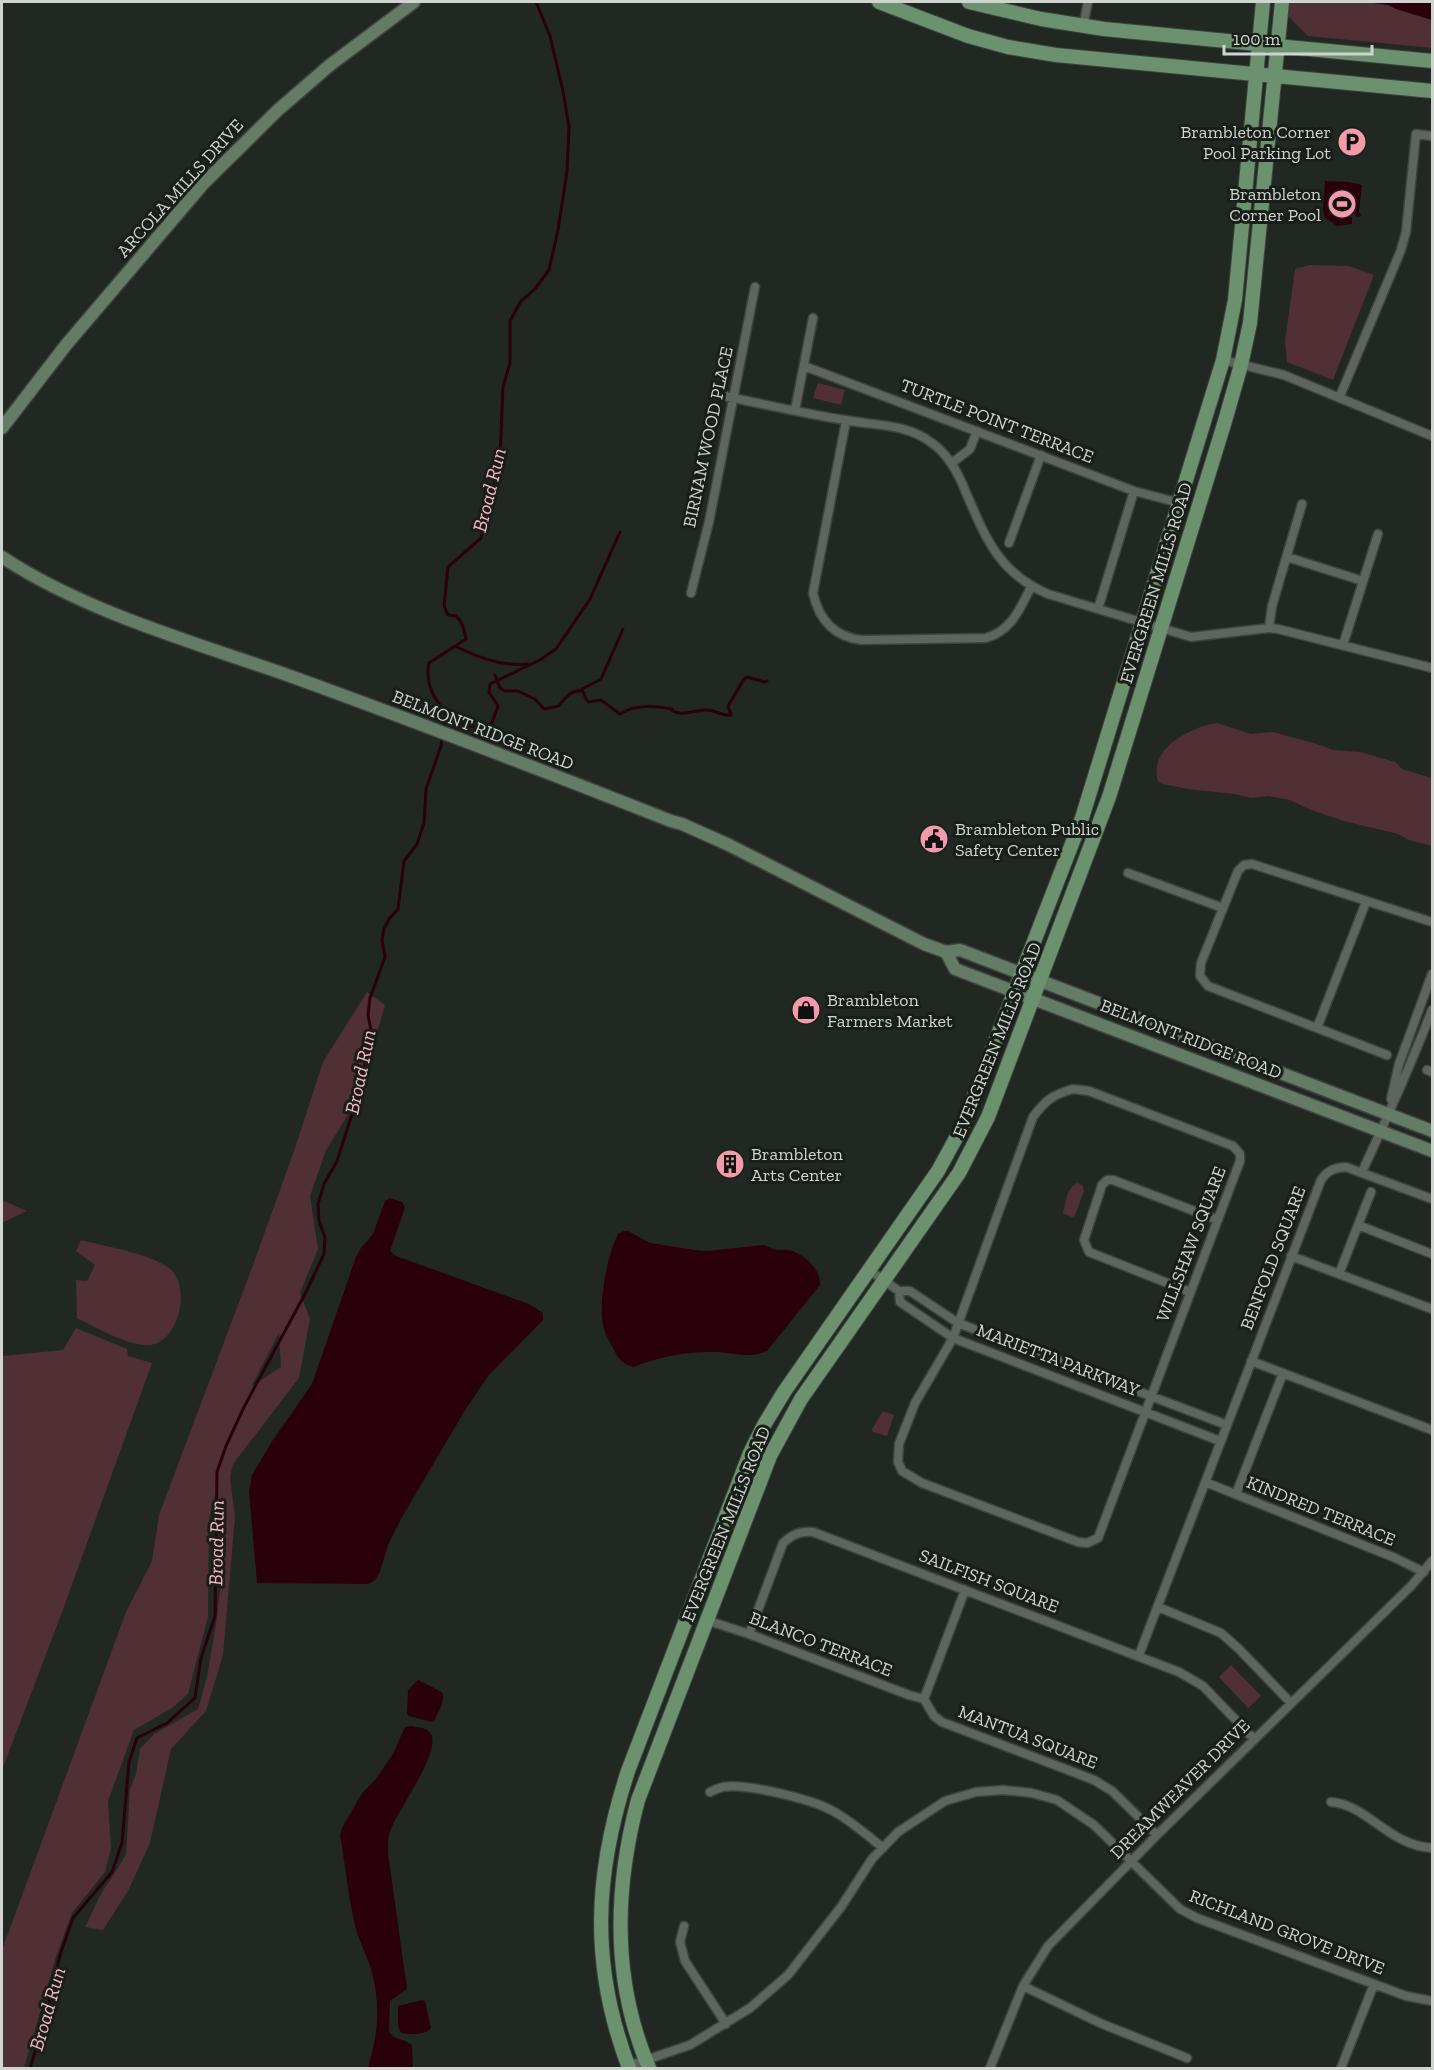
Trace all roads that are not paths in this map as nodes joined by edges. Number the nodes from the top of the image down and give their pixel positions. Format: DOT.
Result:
graph roads {
  1 [pos="414,2"];
  2 [pos="879,2"];
  3 [pos="969,2"];
  4 [pos="1088,2"];
  5 [pos="1263,2"];
  6 [pos="1282,2"];
  7 [pos="1083,26"];
  8 [pos="1258,43"];
  9 [pos="1278,46"];
  10 [pos="1432,61"];
  11 [pos="1255,75"];
  12 [pos="1275,76"];
  13 [pos="1432,91"];
  14 [pos="1432,136"];
  15 [pos="755,287"];
  16 [pos="813,318"];
  17 [pos="1223,360"];
  18 [pos="1241,365"];
  19 [pos="804,366"];
  20 [pos="715,394"];
  21 [pos="1340,396"];
  22 [pos="734,398"];
  23 [pos="795,410"];
  24 [pos="846,421"];
  25 [pos="2,428"];
  26 [pos="977,431"];
  27 [pos="1432,436"];
  28 [pos="1041,455"];
  29 [pos="952,463"];
  30 [pos="1134,491"];
  31 [pos="1180,503"];
  32 [pos="1302,504"];
  33 [pos="1378,534"];
  34 [pos="1009,543"];
  35 [pos="2,557"];
  36 [pos="1287,557"];
  37 [pos="1363,581"];
  38 [pos="1031,587"];
  39 [pos="691,593"];
  40 [pos="1098,609"];
  41 [pos="1143,622"];
  42 [pos="1161,628"];
  43 [pos="1269,628"];
  44 [pos="1343,645"];
  45 [pos="1432,668"];
  46 [pos="1128,873"];
  47 [pos="1366,902"];
  48 [pos="1223,908"];
  49 [pos="1432,922"];
  50 [pos="946,952"];
  51 [pos="1023,974"];
  52 [pos="1432,974"];
  53 [pos="1040,981"];
  54 [pos="1016,992"];
  55 [pos="1033,998"];
  56 [pos="1432,1010"];
  57 [pos="1317,1028"];
  58 [pos="1387,1055"];
  59 [pos="1387,1113"];
  60 [pos="1380,1131"];
  61 [pos="1432,1131"];
  62 [pos="1432,1151"];
  63 [pos="1362,1172"];
  64 [pos="1371,1192"];
  65 [pos="1432,1199"];
  66 [pos="1218,1220"];
  67 [pos="1358,1225"];
  68 [pos="1432,1254"];
  69 [pos="1291,1256"];
  70 [pos="868,1270"];
  71 [pos="1339,1274"];
  72 [pos="884,1281"];
  73 [pos="899,1291"];
  74 [pos="1190,1292"];
  75 [pos="1432,1309"];
  76 [pos="958,1323"];
  77 [pos="953,1338"];
  78 [pos="1251,1361"];
  79 [pos="1283,1373"];
  80 [pos="1151,1397"];
  81 [pos="1145,1412"];
  82 [pos="1227,1425"];
  83 [pos="1432,1430"];
  84 [pos="1221,1441"];
  85 [pos="1205,1482"];
  86 [pos="1236,1494"];
  87 [pos="1432,1561"];
  88 [pos="1424,1572"];
  89 [pos="965,1590"];
  90 [pos="1158,1607"];
  91 [pos="706,1620"];
  92 [pos="748,1634"];
  93 [pos="1139,1655"];
  94 [pos="924,1699"];
  95 [pos="1291,1703"];
  96 [pos="1254,1739"];
  97 [pos="710,1792"];
  98 [pos="1331,1802"];
  99 [pos="1157,1835"];
  100 [pos="883,1848"];
  101 [pos="1432,1848"];
  102 [pos="1131,1861"];
  103 [pos="684,1926"];
  104 [pos="1374,1984"];
  105 [pos="1023,1986"];
  106 [pos="1432,2001"];
  107 [pos="726,2024"];
  108 [pos="1187,2058"];
  109 [pos="647,2065"];
  110 [pos="629,2067"];
  111 [pos="990,2068"];
  112 [pos="1341,2068"];
  1 -- 25 [label="street, ARCOLA MILLS DRIVE"];
  2 -- 11 [label="main road"];
  3 -- 7 [label="main road"];
  4 -- 7 [label="street"];
  5 -- 8 [label="main road, EVERGREEN MILLS ROAD"];
  6 -- 9 [label="main road, EVERGREEN MILLS ROAD"];
  7 -- 8 [label="main road"];
  8 -- 9 [label="main road"];
  8 -- 11 [label="main road, EVERGREEN MILLS ROAD"];
  9 -- 10 [label="main road"];
  9 -- 12 [label="main road, EVERGREEN MILLS ROAD"];
  11 -- 12 [label="main road"];
  11 -- 17 [label="main road, EVERGREEN MILLS ROAD"];
  12 -- 13 [label="main road"];
  12 -- 18 [label="main road, EVERGREEN MILLS ROAD"];
  14 -- 21 [label="street"];
  15 -- 22 [label="street, BIRNAM WOOD PLACE"];
  16 -- 19 [label="street"];
  17 -- 18 [label="street"];
  17 -- 31 [label="main road, EVERGREEN MILLS ROAD"];
  18 -- 21 [label="street"];
  18 -- 42 [label="main road, EVERGREEN MILLS ROAD"];
  19 -- 23 [label="street"];
  19 -- 26 [label="street, TURTLE POINT TERRACE"];
  20 -- 22 [label="street"];
  21 -- 27 [label="street"];
  22 -- 23 [label="street"];
  22 -- 39 [label="street, BIRNAM WOOD PLACE"];
  23 -- 24 [label="street"];
  24 -- 29 [label="street"];
  24 -- 38 [label="street"];
  26 -- 28 [label="street, TURTLE POINT TERRACE"];
  26 -- 29 [label="street"];
  28 -- 30 [label="street, TURTLE POINT TERRACE"];
  28 -- 34 [label="street"];
  29 -- 38 [label="street"];
  30 -- 31 [label="street, TURTLE POINT TERRACE"];
  30 -- 40 [label="street"];
  31 -- 41 [label="main road, EVERGREEN MILLS ROAD"];
  32 -- 36 [label="street"];
  33 -- 37 [label="street"];
  35 -- 50 [label="street, BELMONT RIDGE ROAD"];
  36 -- 37 [label="street"];
  36 -- 43 [label="street"];
  37 -- 44 [label="street"];
  38 -- 40 [label="street"];
  40 -- 41 [label="street"];
  41 -- 42 [label="street"];
  41 -- 51 [label="main road, EVERGREEN MILLS ROAD"];
  42 -- 43 [label="street"];
  42 -- 53 [label="main road, EVERGREEN MILLS ROAD"];
  43 -- 44 [label="street"];
  44 -- 45 [label="street"];
  46 -- 48 [label="street"];
  47 -- 48 [label="street"];
  47 -- 49 [label="street"];
  47 -- 57 [label="street"];
  48 -- 57 [label="street"];
  50 -- 51 [label="street, BELMONT RIDGE ROAD"];
  50 -- 54 [label="street, BELMONT RIDGE ROAD"];
  51 -- 53 [label="street, BELMONT RIDGE ROAD"];
  51 -- 54 [label="main road, EVERGREEN MILLS ROAD"];
  52 -- 59 [label="street"];
  53 -- 55 [label="main road, EVERGREEN MILLS ROAD"];
  53 -- 59 [label="street, BELMONT RIDGE ROAD"];
  54 -- 55 [label="street, BELMONT RIDGE ROAD"];
  54 -- 70 [label="main road, EVERGREEN MILLS ROAD"];
  55 -- 60 [label="street, BELMONT RIDGE ROAD"];
  55 -- 72 [label="main road, EVERGREEN MILLS ROAD"];
  56 -- 59 [label="street"];
  57 -- 58 [label="street"];
  59 -- 60 [label="street"];
  59 -- 61 [label="street, BELMONT RIDGE ROAD"];
  60 -- 62 [label="street, BELMONT RIDGE ROAD"];
  60 -- 63 [label="street"];
  63 -- 65 [label="street, BENFOLD SQUARE"];
  63 -- 69 [label="street, BENFOLD SQUARE"];
  64 -- 67 [label="street"];
  66 -- 74 [label="street, WILLSHAW SQUARE"];
  66 -- 74 [label="street"];
  66 -- 76 [label="street, WILLSHAW SQUARE"];
  67 -- 68 [label="street"];
  67 -- 71 [label="street"];
  69 -- 71 [label="street"];
  69 -- 78 [label="street, BENFOLD SQUARE"];
  70 -- 72 [label="street, MARIETTA PARKWAY"];
  70 -- 110 [label="main road, EVERGREEN MILLS ROAD"];
  71 -- 75 [label="street"];
  72 -- 73 [label="street, MARIETTA PARKWAY"];
  72 -- 91 [label="main road, EVERGREEN MILLS ROAD"];
  73 -- 76 [label="street, MARIETTA PARKWAY"];
  73 -- 77 [label="street, MARIETTA PARKWAY"];
  74 -- 80 [label="street, WILLSHAW SQUARE"];
  76 -- 77 [label="street, WILLSHAW SQUARE"];
  76 -- 80 [label="street, MARIETTA PARKWAY"];
  77 -- 81 [label="street, MARIETTA PARKWAY"];
  77 -- 81 [label="street, WILLSHAW SQUARE"];
  78 -- 79 [label="street"];
  78 -- 82 [label="street, BENFOLD SQUARE"];
  79 -- 83 [label="street"];
  79 -- 86 [label="street"];
  80 -- 81 [label="street, WILLSHAW SQUARE"];
  80 -- 82 [label="street, MARIETTA PARKWAY"];
  81 -- 84 [label="street, MARIETTA PARKWAY"];
  82 -- 84 [label="street, BENFOLD SQUARE"];
  84 -- 85 [label="street, BENFOLD SQUARE"];
  85 -- 86 [label="street, KINDRED TERRACE"];
  85 -- 90 [label="street, BENFOLD SQUARE"];
  86 -- 88 [label="street, KINDRED TERRACE"];
  87 -- 88 [label="street, DREAMWEAVER DRIVE"];
  88 -- 95 [label="street, DREAMWEAVER DRIVE"];
  89 -- 92 [label="street, SAILFISH SQUARE"];
  89 -- 93 [label="street, SAILFISH SQUARE"];
  89 -- 94 [label="street"];
  90 -- 93 [label="street, BENFOLD SQUARE"];
  90 -- 95 [label="street"];
  91 -- 92 [label="street, BLANCO TERRACE"];
  91 -- 109 [label="main road, EVERGREEN MILLS ROAD"];
  92 -- 94 [label="street, BLANCO TERRACE"];
  93 -- 96 [label="street, SAILFISH SQUARE"];
  94 -- 99 [label="street, MANTUA SQUARE"];
  95 -- 96 [label="street, DREAMWEAVER DRIVE"];
  96 -- 99 [label="street, DREAMWEAVER DRIVE"];
  97 -- 100 [label="street"];
  98 -- 101 [label="street"];
  99 -- 102 [label="street, DREAMWEAVER DRIVE"];
  100 -- 102 [label="street, RICHLAND GROVE DRIVE"];
  100 -- 107 [label="street, RICHLAND GROVE DRIVE"];
  102 -- 104 [label="street, RICHLAND GROVE DRIVE"];
  102 -- 105 [label="street, DREAMWEAVER DRIVE"];
  103 -- 107 [label="street"];
  104 -- 106 [label="street, RICHLAND GROVE DRIVE"];
  104 -- 112 [label="street"];
  105 -- 108 [label="street"];
  105 -- 111 [label="street, DREAMWEAVER DRIVE"];
  107 -- 109 [label="street, RICHLAND GROVE DRIVE"];
  109 -- 110 [label="street, RICHLAND GROVE DRIVE"];
}
